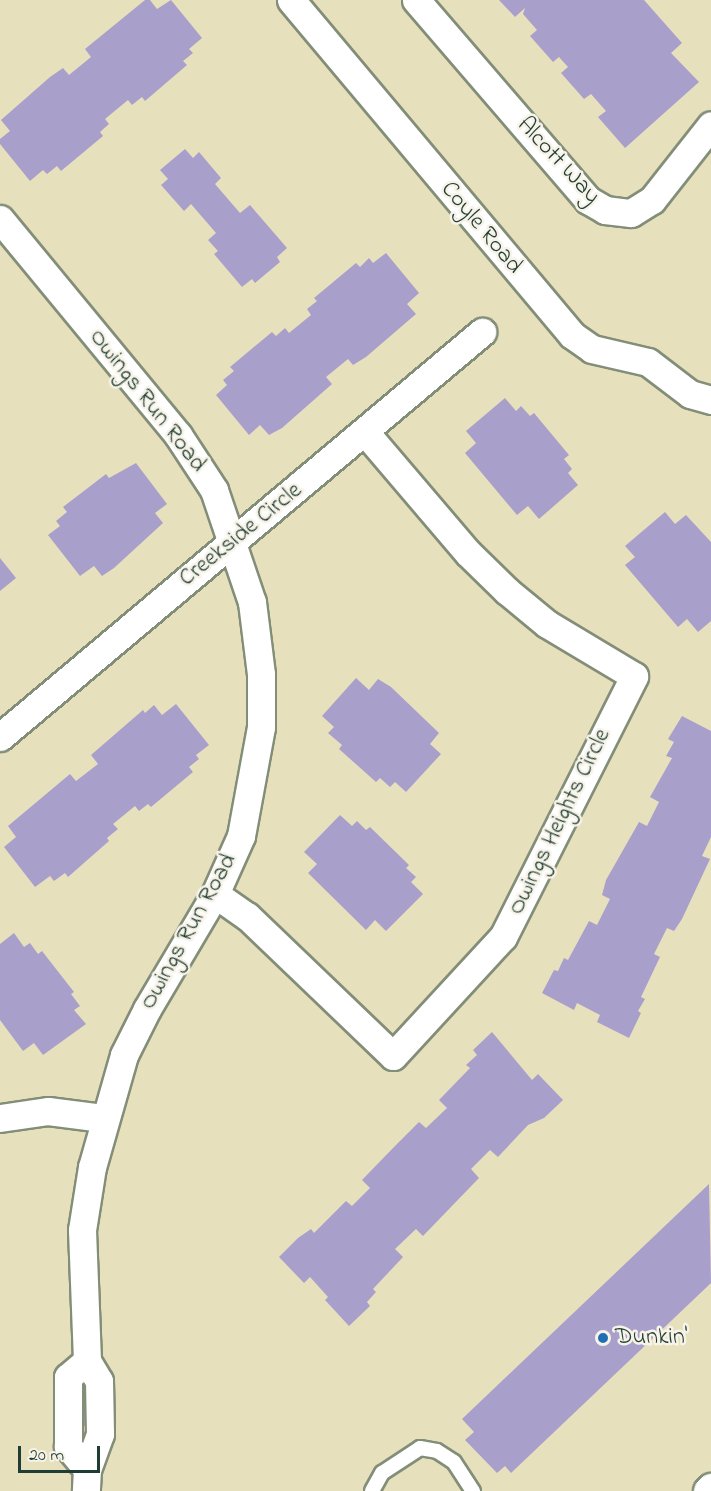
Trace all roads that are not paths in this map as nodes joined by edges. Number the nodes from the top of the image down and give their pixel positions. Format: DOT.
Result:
graph roads {
  1 [pos="291,0"];
  2 [pos="416,0"];
  3 [pos="711,125"];
  4 [pos="0,219"];
  5 [pos="482,332"];
  6 [pos="711,400"];
  7 [pos="365,432"];
  8 [pos="234,540"];
  9 [pos="0,737"];
  10 [pos="215,894"];
  11 [pos="0,1118"];
  12 [pos="103,1118"];
  13 [pos="86,1480"];
  14 [pos="711,1487"];
  15 [pos="372,1491"];
  16 [pos="473,1491"];
  17 [pos="707,1491"];
  1 -- 6 [label="street, Coyle Road"];
  2 -- 3 [label="street, Alcott Way"];
  4 -- 8 [label="street, Owings Run Road"];
  5 -- 7 [label="street, Creekside Circle"];
  7 -- 8 [label="street, Creekside Circle"];
  7 -- 10 [label="street, Owings Heights Circle"];
  8 -- 9 [label="street, Creekside Circle"];
  8 -- 10 [label="street, Owings Run Road"];
  10 -- 12 [label="street, Owings Run Road"];
  11 -- 12 [label="street"];
  12 -- 13 [label="street, Owings Run Road"];
  14 -- 17 [label="street"];
  15 -- 16 [label="lane"];
}
